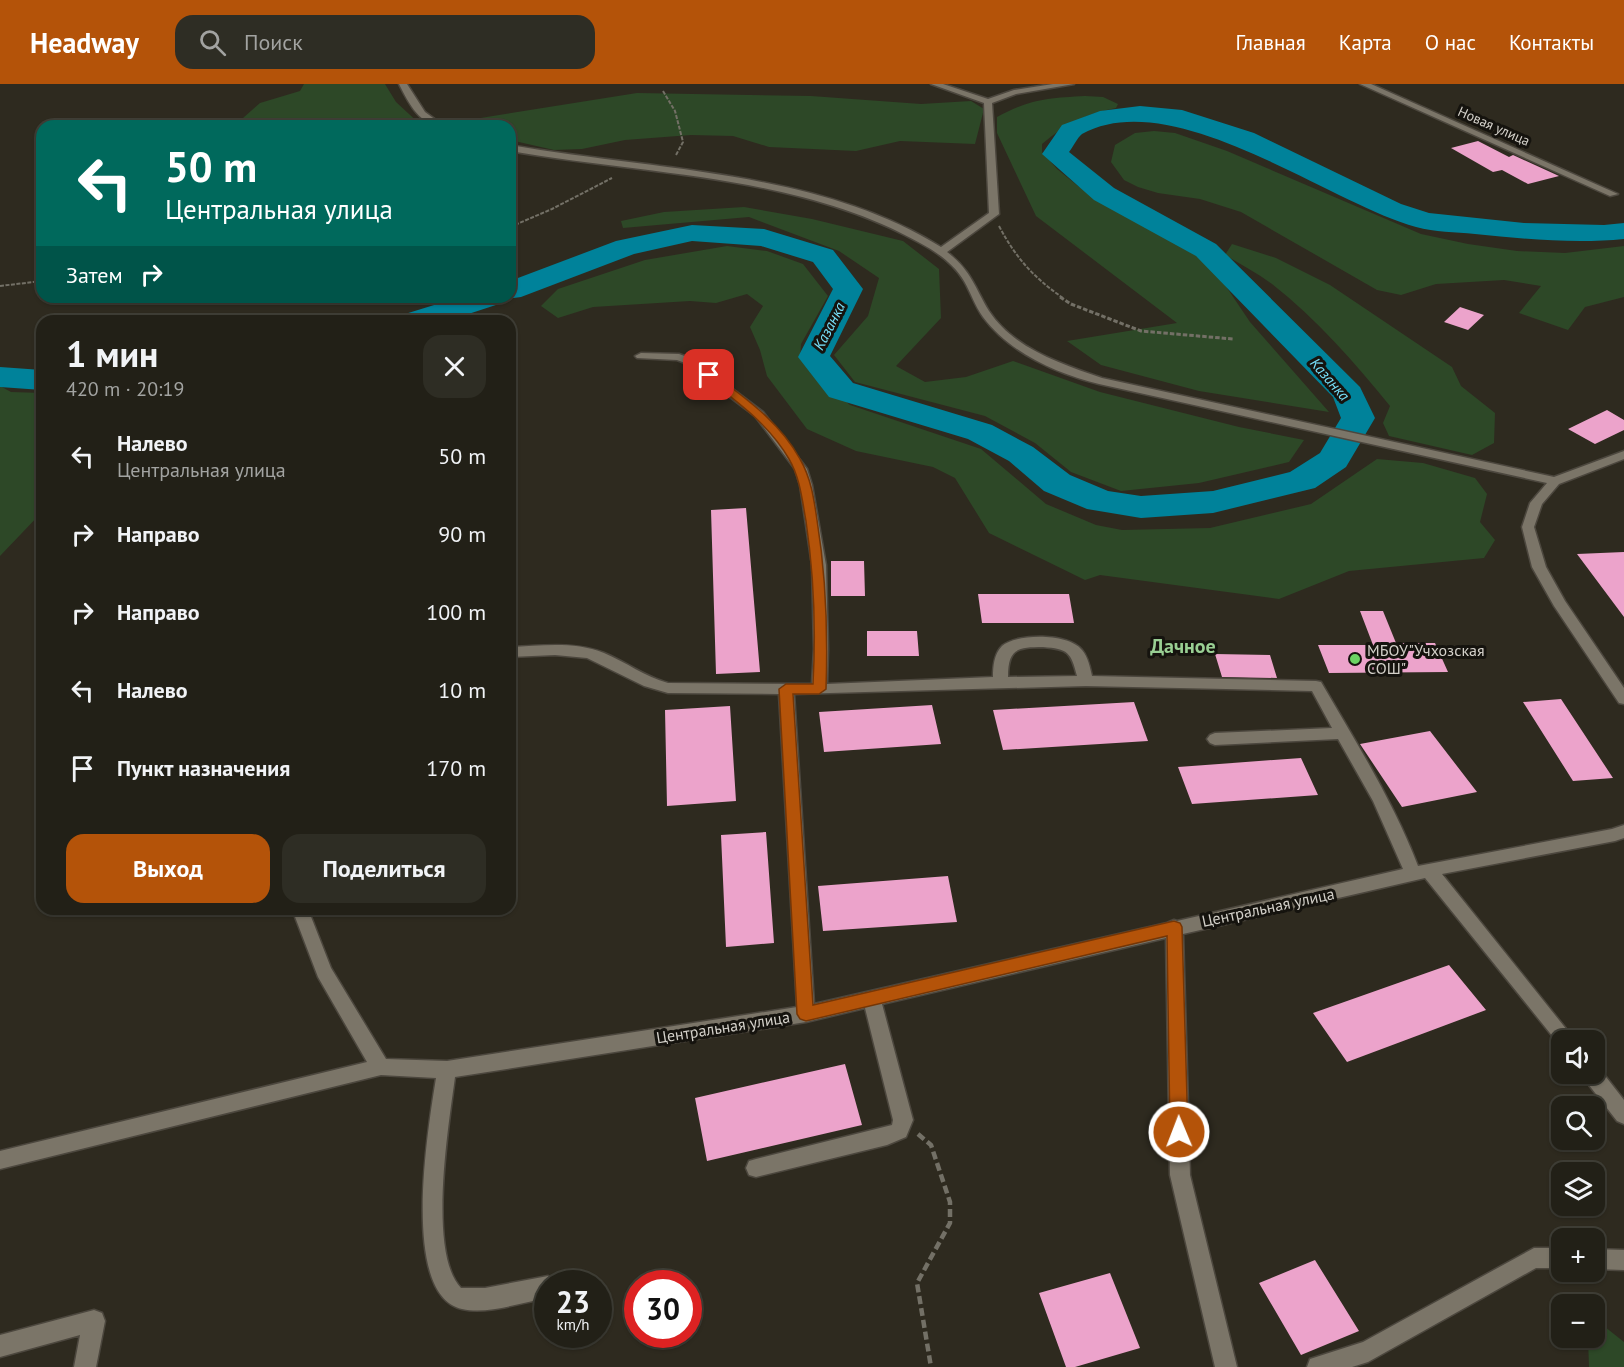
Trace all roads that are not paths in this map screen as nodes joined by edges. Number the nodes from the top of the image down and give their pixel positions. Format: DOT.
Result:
graph roads {
  1 [pos="403,84"];
  2 [pos="935,84"];
  3 [pos="1070,84"];
  4 [pos="1364,84"];
  5 [pos="1012,88"];
  6 [pos="988,102"];
  7 [pos="428,120"];
  8 [pos="516,149"];
  9 [pos="1613,194"];
  10 [pos="942,251"];
  11 [pos="641,356"];
  12 [pos="1624,455"];
  13 [pos="1555,481"];
  14 [pos="516,652"];
  15 [pos="1000,681"];
  16 [pos="1086,681"];
  17 [pos="786,689"];
  18 [pos="819,689"];
  19 [pos="1624,699"];
  20 [pos="1342,733"];
  21 [pos="1215,739"];
  22 [pos="1624,831"];
  23 [pos="1421,872"];
  24 [pos="302,915"];
  25 [pos="1174,927"];
  26 [pos="872,998"];
  27 [pos="806,1014"];
  28 [pos="1556,1030"];
  29 [pos="381,1067"];
  30 [pos="447,1070"];
  31 [pos="1600,1084"];
  32 [pos="1624,1115"];
  33 [pos="0,1160"];
  34 [pos="756,1167"];
  35 [pos="1551,1258"];
  36 [pos="1605,1259"];
  37 [pos="1624,1260"];
  38 [pos="534,1289"];
  39 [pos="0,1346"];
  40 [pos="85,1367"];
  41 [pos="1226,1367"];
  42 [pos="1318,1367"];
  1 -- 7 [label="street"];
  2 -- 6 [label="street"];
  3 -- 5 [label="street"];
  4 -- 9 [label="street, Новая улица"];
  5 -- 6 [label="street"];
  6 -- 10 [label="street"];
  8 -- 10 [label="street"];
  10 -- 13 [label="street"];
  11 -- 18 [label="street"];
  12 -- 13 [label="street"];
  13 -- 19 [label="street"];
  14 -- 17 [label="street"];
  15 -- 16 [label="street"];
  15 -- 16 [label="street"];
  15 -- 18 [label="street"];
  16 -- 20 [label="street"];
  17 -- 18 [label="street"];
  17 -- 27 [label="street"];
  20 -- 21 [label="street"];
  20 -- 23 [label="street"];
  22 -- 23 [label="street, Центральная улица"];
  23 -- 25 [label="street, Центральная улица"];
  23 -- 28 [label="street"];
  24 -- 29 [label="street"];
  25 -- 26 [label="street, Центральная улица"];
  25 -- 41 [label="street"];
  26 -- 27 [label="street, Центральная улица"];
  26 -- 34 [label="street"];
  27 -- 30 [label="street, Центральная улица"];
  29 -- 30 [label="street, Центральная улица"];
  29 -- 33 [label="street, Центральная улица"];
  30 -- 38 [label="street"];
  31 -- 32 [label="street"];
  35 -- 42 [label="street"];
  36 -- 37 [label="street"];
  39 -- 40 [label="street"];
}
